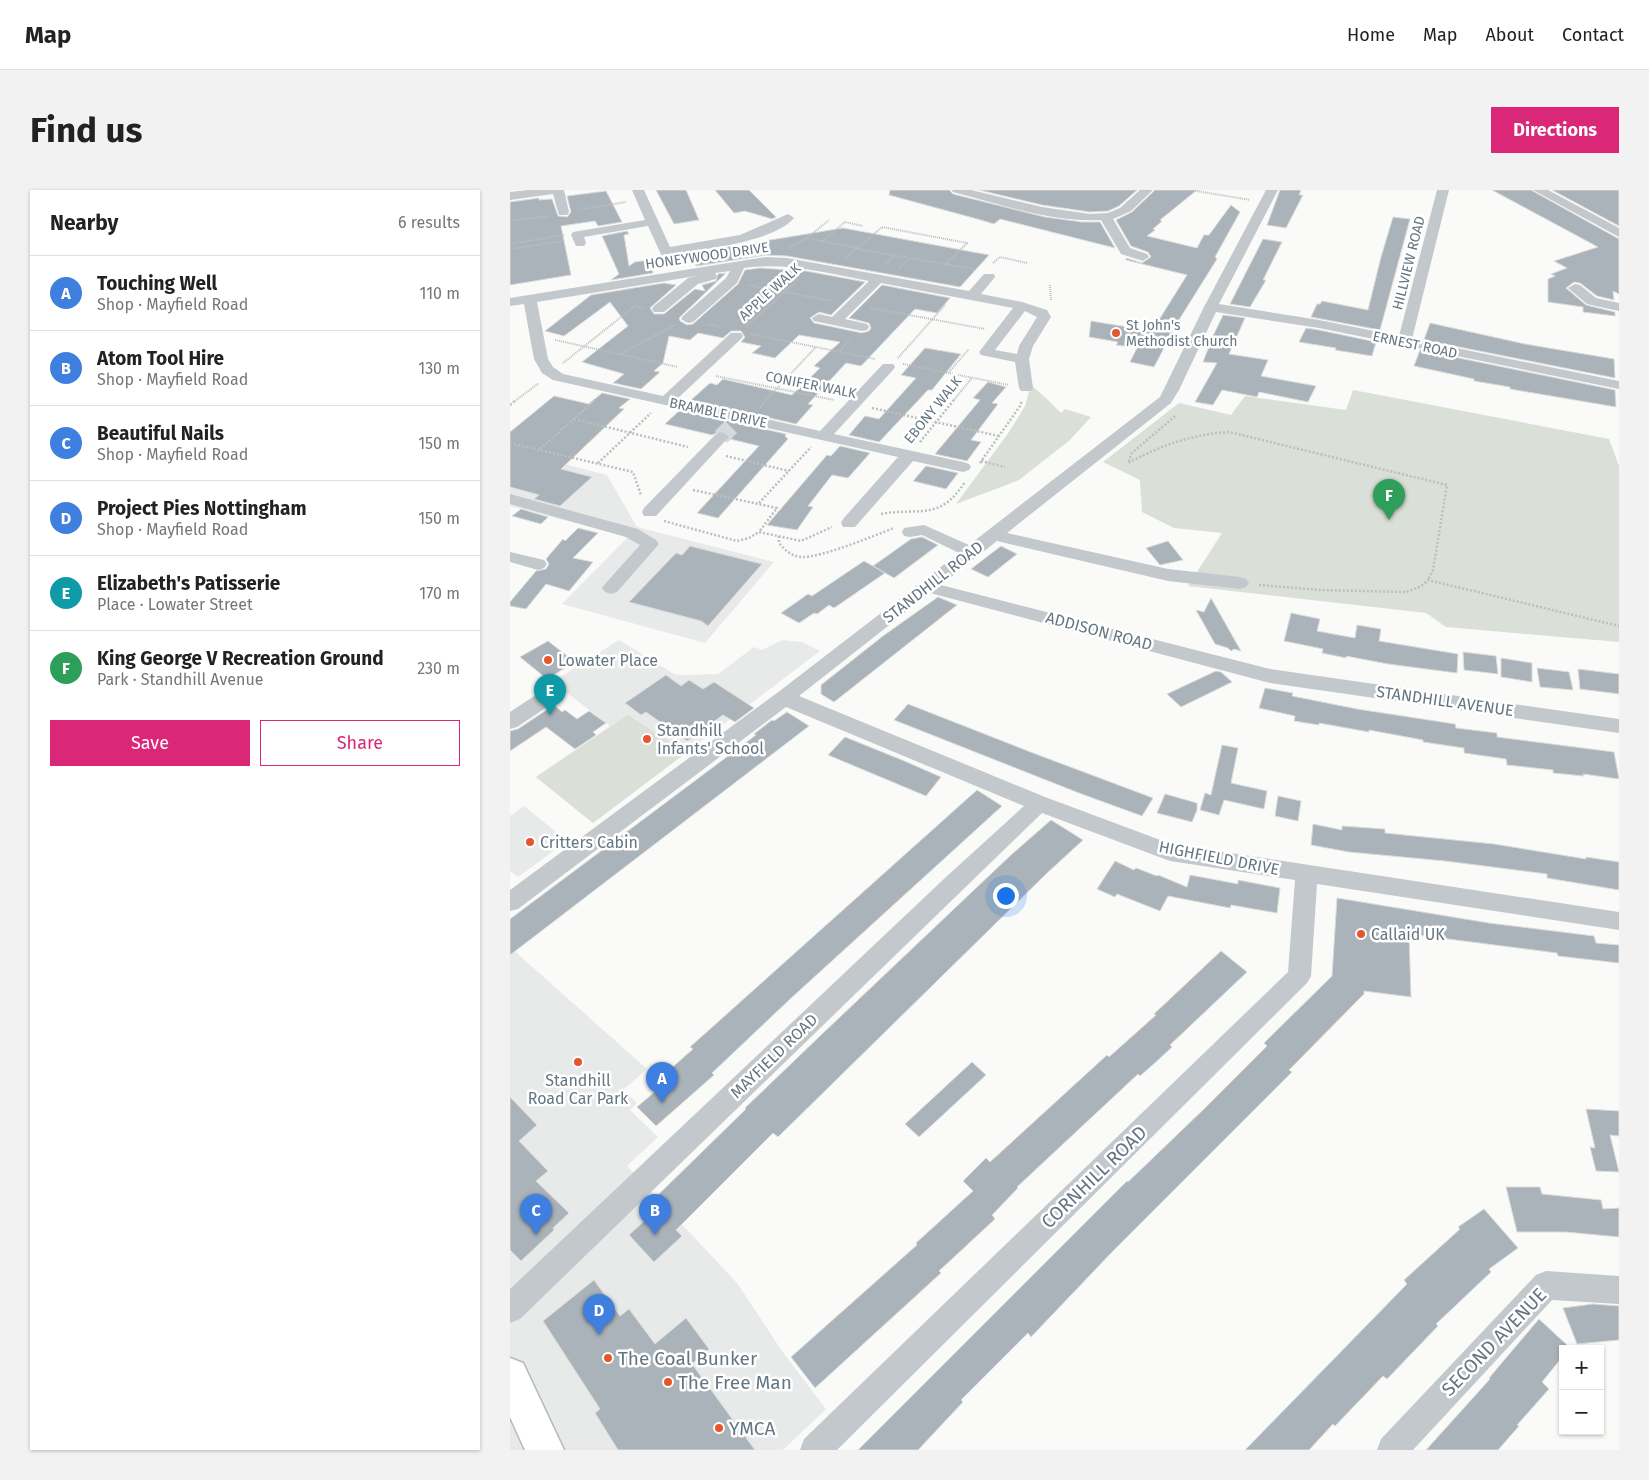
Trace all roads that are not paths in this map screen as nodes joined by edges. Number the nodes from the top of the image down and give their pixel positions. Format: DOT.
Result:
graph roads {
  1 [pos="554,190"];
  2 [pos="558,190"];
  3 [pos="638,190"];
  4 [pos="957,190"];
  5 [pos="1146,190"];
  6 [pos="1443,190"];
  7 [pos="1539,190"];
  8 [pos="524,192"];
  9 [pos="510,196"];
  10 [pos="1269,196"];
  11 [pos="563,212"];
  12 [pos="788,218"];
  13 [pos="1106,218"];
  14 [pos="652,222"];
  15 [pos="1619,233"];
  16 [pos="578,239"];
  17 [pos="665,251"];
  18 [pos="1143,257"];
  19 [pos="735,272"];
  20 [pos="676,275"];
  21 [pos="989,278"];
  22 [pos="878,279"];
  23 [pos="1575,288"];
  24 [pos="972,296"];
  25 [pos="530,299"];
  26 [pos="510,302"];
  27 [pos="1022,306"];
  28 [pos="1211,307"];
  29 [pos="1619,307"];
  30 [pos="654,309"];
  31 [pos="818,318"];
  32 [pos="686,319"];
  33 [pos="835,321"];
  34 [pos="862,327"];
  35 [pos="742,334"];
  36 [pos="1404,343"];
  37 [pos="1022,359"];
  38 [pos="886,363"];
  39 [pos="1619,385"];
  40 [pos="1026,388"];
  41 [pos="665,401"];
  42 [pos="735,425"];
  43 [pos="822,436"];
  44 [pos="909,455"];
  45 [pos="966,472"];
  46 [pos="510,499"];
  47 [pos="650,512"];
  48 [pos="849,523"];
  49 [pos="906,530"];
  50 [pos="994,534"];
  51 [pos="971,552"];
  52 [pos="1240,584"];
  53 [pos="928,587"];
  54 [pos="611,588"];
  55 [pos="1270,676"];
  56 [pos="552,694"];
  57 [pos="784,698"];
  58 [pos="510,722"];
  59 [pos="1619,726"];
  60 [pos="1038,803"];
  61 [pos="1307,874"];
  62 [pos="512,896"];
  63 [pos="1619,921"];
  64 [pos="1619,1290"];
  65 [pos="510,1309"];
  66 [pos="511,1383"];
  67 [pos="545,1450"];
  68 [pos="815,1450"];
  69 [pos="1392,1450"];
  1 -- 8 [label="street"];
  2 -- 11 [label="street"];
  3 -- 14 [label="street"];
  4 -- 13 [label="street"];
  5 -- 13 [label="street"];
  6 -- 36 [label="street, HILLVIEW ROAD"];
  7 -- 15 [label="street"];
  8 -- 9 [label="street"];
  10 -- 28 [label="street, STANDHILL ROAD"];
  12 -- 17 [label="street"];
  13 -- 18 [label="street"];
  14 -- 16 [label="street"];
  14 -- 17 [label="street"];
  17 -- 20 [label="street"];
  19 -- 20 [label="street, HONEYWOOD DRIVE"];
  19 -- 22 [label="street, HONEYWOOD DRIVE"];
  19 -- 30 [label="street"];
  19 -- 32 [label="street"];
  20 -- 25 [label="street, HONEYWOOD DRIVE"];
  21 -- 24 [label="street"];
  22 -- 24 [label="street, HONEYWOOD DRIVE"];
  22 -- 33 [label="street"];
  23 -- 29 [label="street"];
  24 -- 27 [label="street, HONEYWOOD DRIVE"];
  25 -- 26 [label="street, HONEYWOOD DRIVE"];
  25 -- 41 [label="street, BRAMBLE DRIVE"];
  27 -- 37 [label="street, HONEYWOOD DRIVE"];
  27 -- 37 [label="street"];
  28 -- 36 [label="street, ERNEST ROAD"];
  28 -- 50 [label="street, STANDHILL ROAD"];
  31 -- 33 [label="street"];
  33 -- 34 [label="street"];
  35 -- 41 [label="street"];
  36 -- 39 [label="street, ERNEST ROAD"];
  37 -- 40 [label="street"];
  38 -- 43 [label="street"];
  41 -- 42 [label="street, BRAMBLE DRIVE"];
  42 -- 43 [label="street, BRAMBLE DRIVE"];
  42 -- 47 [label="street"];
  43 -- 44 [label="street, BRAMBLE DRIVE"];
  44 -- 45 [label="street, BRAMBLE DRIVE"];
  44 -- 48 [label="street"];
  46 -- 54 [label="street"];
  49 -- 51 [label="street"];
  50 -- 51 [label="street, STANDHILL ROAD"];
  50 -- 52 [label="street"];
  51 -- 53 [label="street, STANDHILL ROAD"];
  53 -- 55 [label="street, ADDISON ROAD"];
  53 -- 57 [label="street, STANDHILL ROAD"];
  55 -- 59 [label="street, STANDHILL AVENUE"];
  56 -- 58 [label="street"];
  57 -- 60 [label="street, HIGHFIELD DRIVE"];
  57 -- 62 [label="street, STANDHILL ROAD"];
  60 -- 61 [label="street, HIGHFIELD DRIVE"];
  60 -- 65 [label="street, MAYFIELD ROAD"];
  61 -- 63 [label="street, HIGHFIELD DRIVE"];
  61 -- 68 [label="street, CORNHILL ROAD"];
  64 -- 69 [label="street, SECOND AVENUE"];
  66 -- 67 [label="main road"];
}
